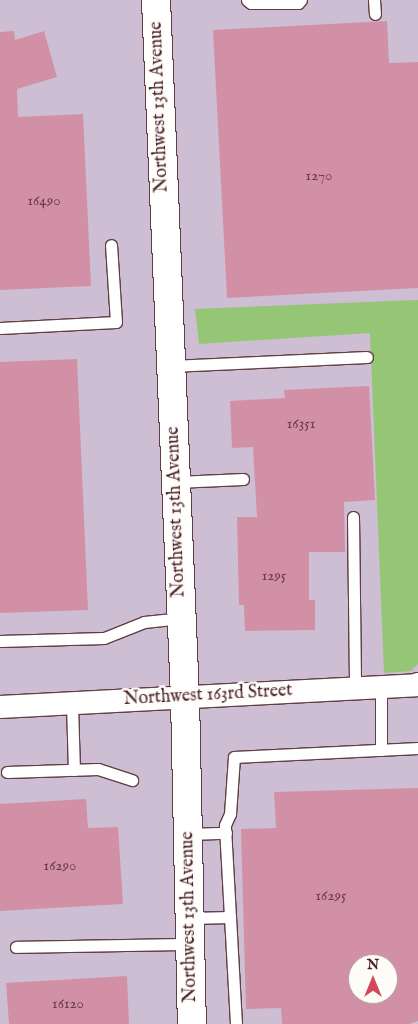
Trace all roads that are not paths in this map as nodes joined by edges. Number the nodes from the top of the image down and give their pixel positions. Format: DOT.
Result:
graph roads {
  1 [pos="156,0"];
  2 [pos="247,0"];
  3 [pos="301,0"];
  4 [pos="374,0"];
  5 [pos="375,14"];
  6 [pos="111,245"];
  7 [pos="0,328"];
  8 [pos="367,358"];
  9 [pos="171,366"];
  10 [pos="243,479"];
  11 [pos="176,482"];
  12 [pos="353,517"];
  13 [pos="182,618"];
  14 [pos="0,641"];
  15 [pos="417,684"];
  16 [pos="381,687"];
  17 [pos="355,689"];
  18 [pos="185,697"];
  19 [pos="72,704"];
  20 [pos="0,707"];
  21 [pos="418,748"];
  22 [pos="381,750"];
  23 [pos="74,770"];
  24 [pos="7,772"];
  25 [pos="132,780"];
  26 [pos="226,832"];
  27 [pos="188,834"];
  28 [pos="230,917"];
  29 [pos="190,931"];
  30 [pos="16,947"];
  31 [pos="192,1024"];
  32 [pos="236,1024"];
  1 -- 9 [label="street, Northwest 13th Avenue"];
  2 -- 3 [label="lane"];
  4 -- 5 [label="lane"];
  6 -- 7 [label="lane"];
  8 -- 9 [label="lane"];
  9 -- 11 [label="street, Northwest 13th Avenue"];
  10 -- 11 [label="lane"];
  11 -- 13 [label="street, Northwest 13th Avenue"];
  12 -- 17 [label="lane"];
  13 -- 14 [label="lane"];
  13 -- 18 [label="street, Northwest 13th Avenue"];
  15 -- 16 [label="street, Northwest 163rd Street"];
  16 -- 17 [label="street, Northwest 163rd Street"];
  16 -- 22 [label="lane"];
  17 -- 18 [label="street, Northwest 163rd Street"];
  18 -- 19 [label="street, Northwest 163rd Street"];
  18 -- 27 [label="street, Northwest 13th Avenue"];
  19 -- 20 [label="street, Northwest 163rd Street"];
  19 -- 23 [label="lane"];
  21 -- 22 [label="lane"];
  22 -- 26 [label="lane"];
  23 -- 24 [label="lane"];
  23 -- 25 [label="lane"];
  26 -- 27 [label="lane"];
  26 -- 28 [label="lane"];
  27 -- 29 [label="street, Northwest 13th Avenue"];
  28 -- 29 [label="lane"];
  28 -- 32 [label="lane"];
  29 -- 30 [label="lane"];
  29 -- 31 [label="street, Northwest 13th Avenue"];
}
